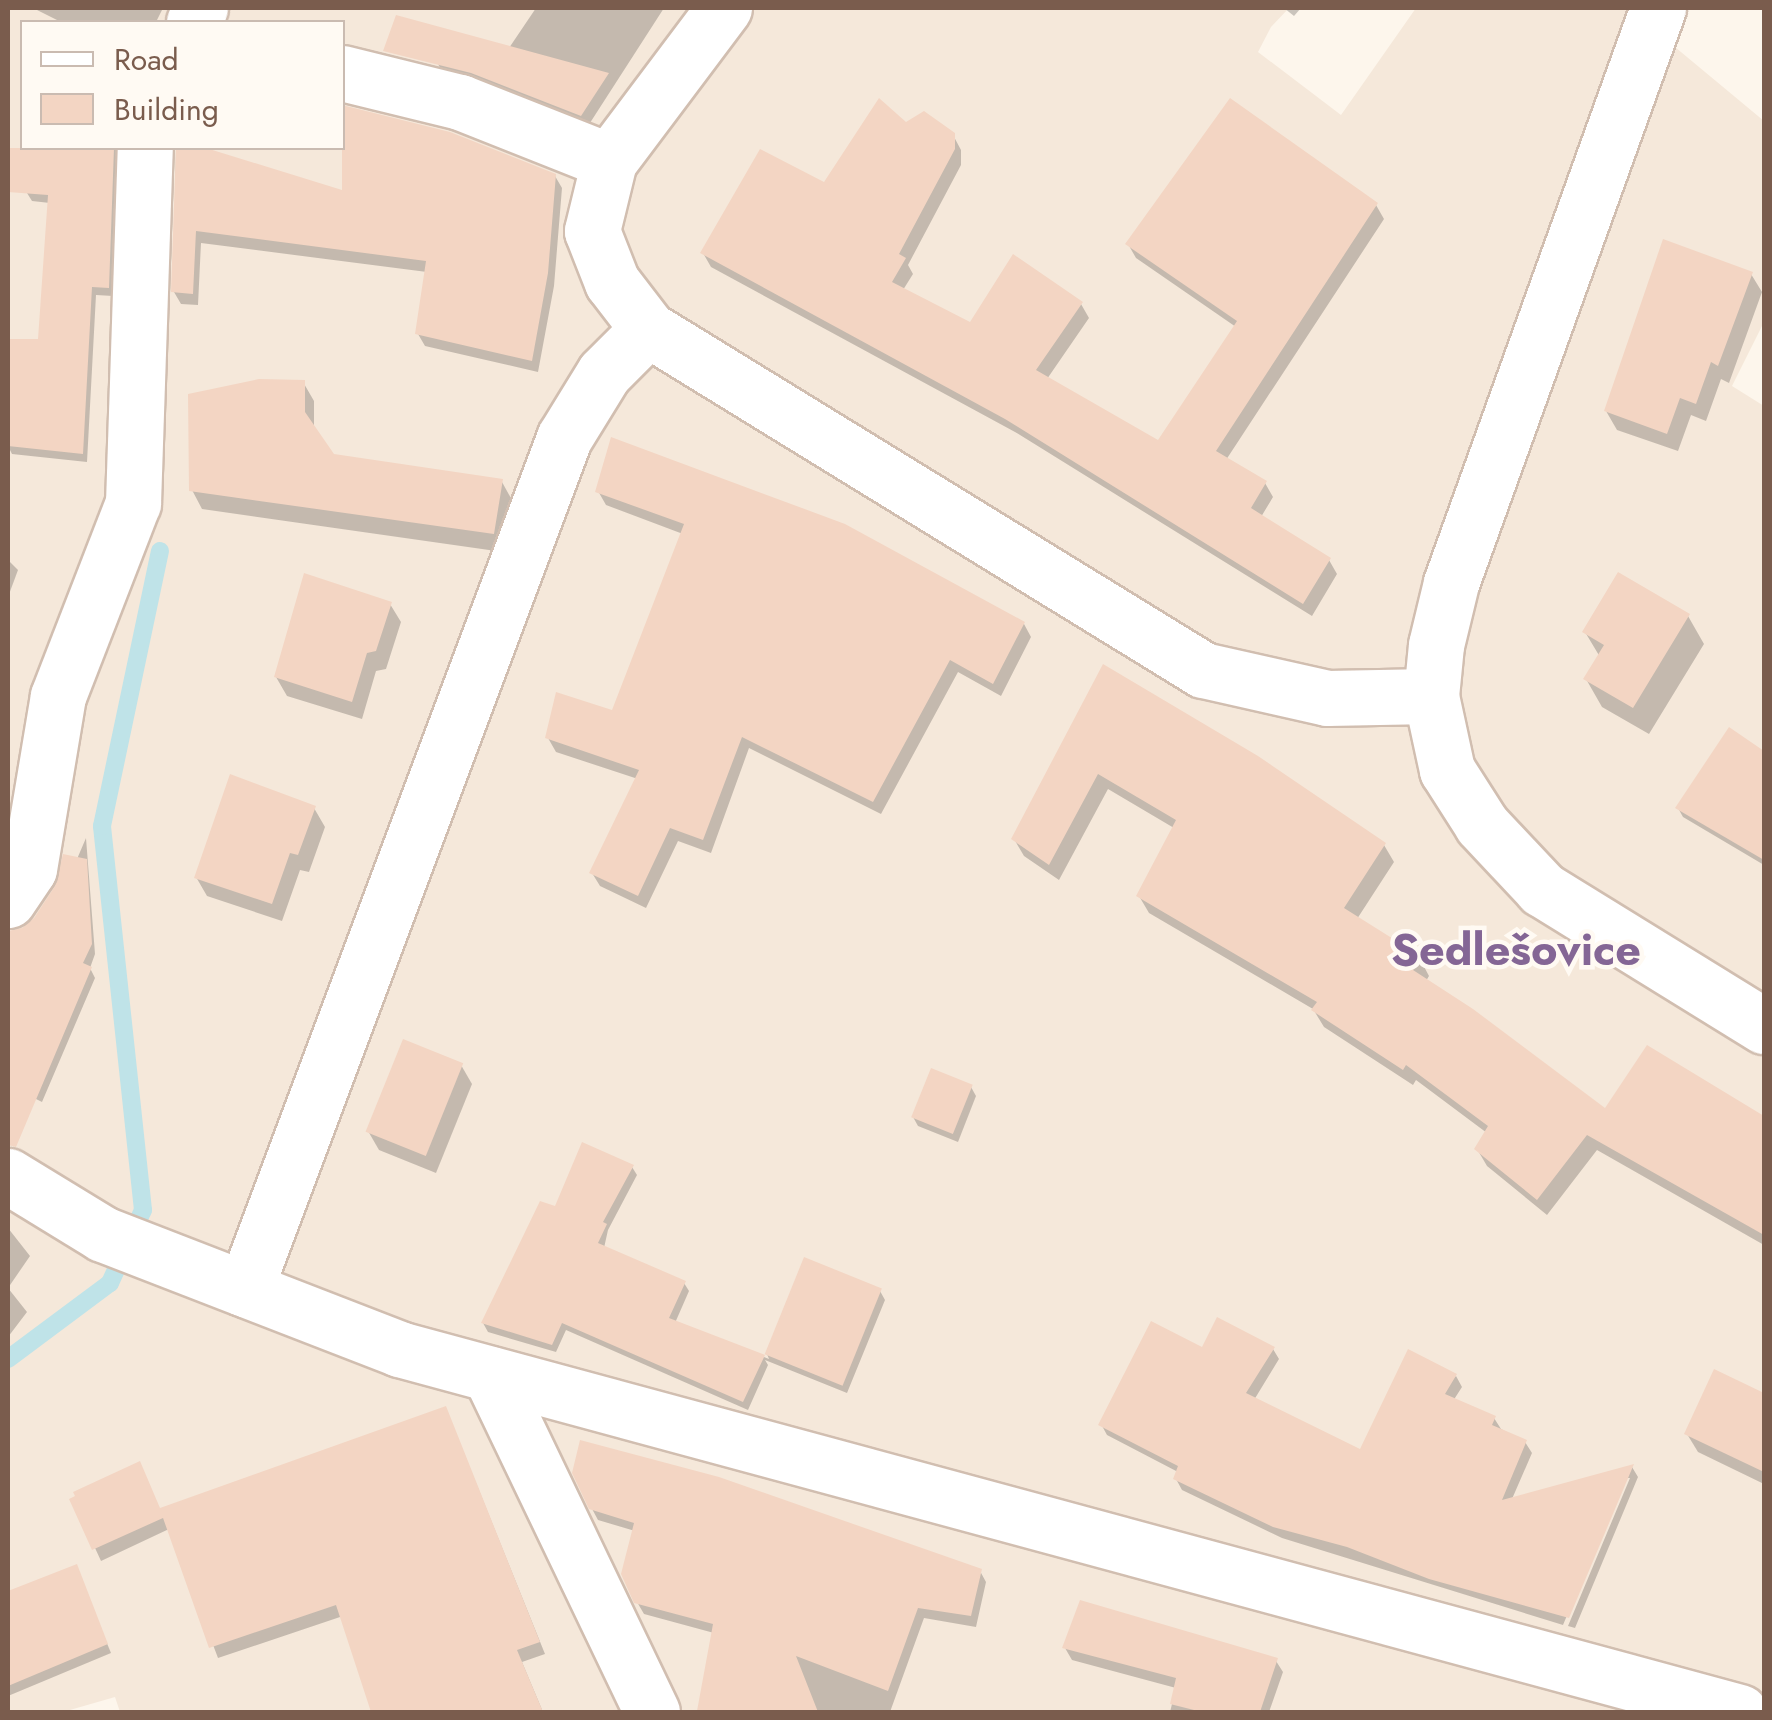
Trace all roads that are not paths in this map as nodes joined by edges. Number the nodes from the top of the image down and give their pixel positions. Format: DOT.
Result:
graph roads {
  1 [pos="724,8"];
  2 [pos="1658,8"];
  3 [pos="345,74"];
  4 [pos="145,150"];
  5 [pos="609,162"];
  6 [pos="648,330"];
  7 [pos="1430,696"];
  8 [pos="8,900"];
  9 [pos="1764,1026"];
  10 [pos="8,1176"];
  11 [pos="246,1290"];
  12 [pos="490,1374"];
  13 [pos="652,1712"];
  14 [pos="1740,1712"];
  1 -- 5 [label="street"];
  2 -- 7 [label="street"];
  3 -- 5 [label="street"];
  4 -- 8 [label="street"];
  5 -- 6 [label="street"];
  6 -- 7 [label="street"];
  6 -- 11 [label="street"];
  7 -- 9 [label="street"];
  10 -- 11 [label="street"];
  11 -- 12 [label="street"];
  12 -- 13 [label="street"];
  12 -- 14 [label="street"];
}
